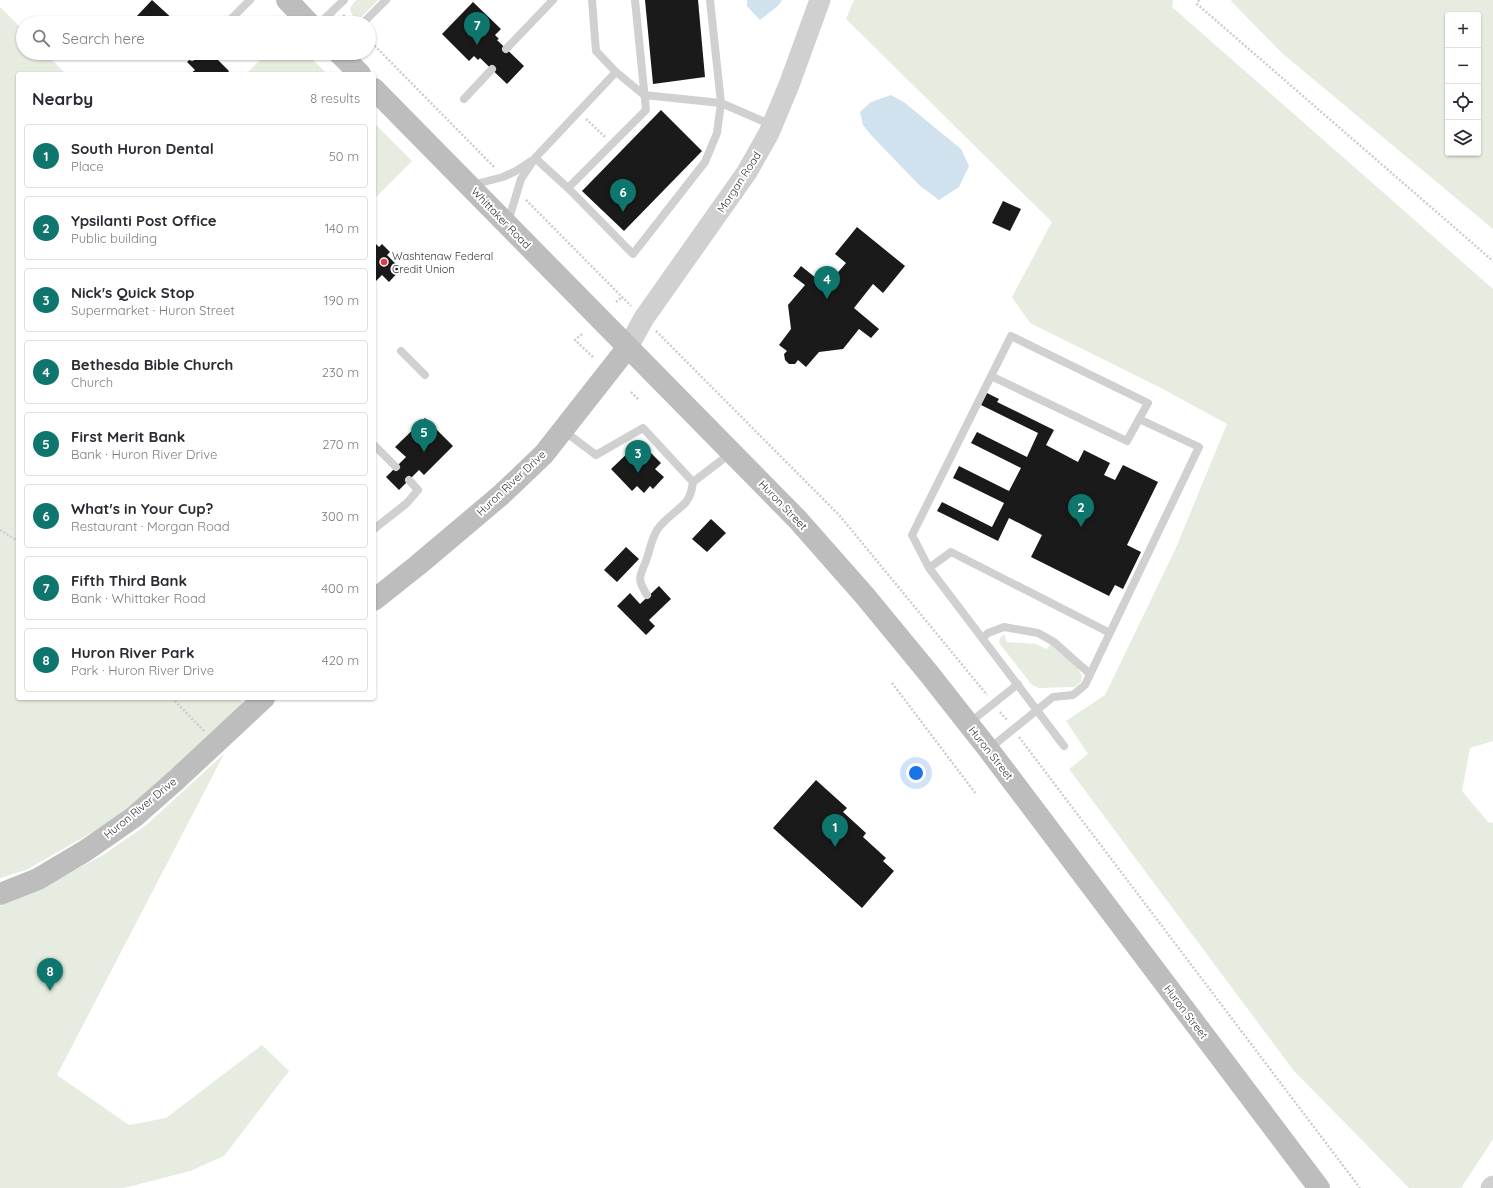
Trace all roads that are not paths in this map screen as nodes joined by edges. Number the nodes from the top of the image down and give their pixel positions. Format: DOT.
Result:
graph roads {
  1 [pos="250,0"];
  2 [pos="286,0"];
  3 [pos="344,0"];
  4 [pos="386,0"];
  5 [pos="553,0"];
  6 [pos="592,0"];
  7 [pos="635,0"];
  8 [pos="710,0"];
  9 [pos="820,0"];
  10 [pos="234,16"];
  11 [pos="302,16"];
  12 [pos="327,16"];
  13 [pos="370,16"];
  14 [pos="506,49"];
  15 [pos="346,60"];
  16 [pos="492,69"];
  17 [pos="358,72"];
  18 [pos="616,72"];
  19 [pos="376,91"];
  20 [pos="644,95"];
  21 [pos="464,99"];
  22 [pos="721,103"];
  23 [pos="772,126"];
  24 [pos="535,158"];
  25 [pos="469,186"];
  26 [pos="568,188"];
  27 [pos="507,224"];
  28 [pos="628,348"];
  29 [pos="401,351"];
  30 [pos="425,375"];
  31 [pos="991,376"];
  32 [pos="1140,419"];
  33 [pos="563,430"];
  34 [pos="376,447"];
  35 [pos="731,453"];
  36 [pos="396,467"];
  37 [pos="409,480"];
  38 [pos="693,482"];
  39 [pos="376,527"];
  40 [pos="929,568"];
  41 [pos="647,595"];
  42 [pos="376,598"];
  43 [pos="1110,632"];
  44 [pos="983,638"];
  45 [pos="1090,674"];
  46 [pos="1018,684"];
  47 [pos="262,700"];
  48 [pos="1037,710"];
  49 [pos="968,724"];
  50 [pos="1064,746"];
  51 [pos="989,750"];
  52 [pos="0,894"];
  53 [pos="1320,1188"];
  1 -- 10 [label="lane"];
  2 -- 11 [label="main road"];
  3 -- 12 [label="lane"];
  4 -- 13 [label="lane"];
  5 -- 14 [label="lane"];
  6 -- 18 [label="lane"];
  7 -- 20 [label="lane"];
  8 -- 22 [label="lane"];
  9 -- 23 [label="street, Morgan Road"];
  15 -- 17 [label="main road"];
  16 -- 21 [label="lane"];
  18 -- 20 [label="lane"];
  18 -- 24 [label="lane"];
  19 -- 25 [label="main road, Whittaker Road"];
  20 -- 22 [label="lane"];
  20 -- 26 [label="lane"];
  22 -- 23 [label="lane"];
  22 -- 26 [label="lane"];
  23 -- 28 [label="street, Morgan Road"];
  24 -- 25 [label="lane"];
  24 -- 26 [label="lane"];
  24 -- 27 [label="lane"];
  25 -- 27 [label="main road, Whittaker Road"];
  27 -- 28 [label="main road, Whittaker Road"];
  28 -- 33 [label="main road, Huron River Drive"];
  28 -- 35 [label="main road, Huron Street"];
  29 -- 30 [label="lane"];
  31 -- 32 [label="lane"];
  31 -- 32 [label="lane"];
  31 -- 40 [label="lane"];
  32 -- 43 [label="lane"];
  33 -- 38 [label="lane"];
  33 -- 42 [label="main road, Huron River Drive"];
  34 -- 36 [label="lane"];
  35 -- 38 [label="lane"];
  35 -- 49 [label="main road, Huron Street"];
  37 -- 39 [label="lane"];
  38 -- 41 [label="lane"];
  40 -- 43 [label="lane"];
  40 -- 44 [label="lane"];
  43 -- 45 [label="lane"];
  44 -- 45 [label="lane"];
  44 -- 46 [label="lane"];
  45 -- 48 [label="lane"];
  46 -- 48 [label="lane"];
  46 -- 49 [label="lane"];
  47 -- 52 [label="main road, Huron River Drive"];
  48 -- 50 [label="lane"];
  48 -- 51 [label="lane"];
  49 -- 51 [label="main road, Huron Street"];
  51 -- 53 [label="main road, Huron Street"];
}
